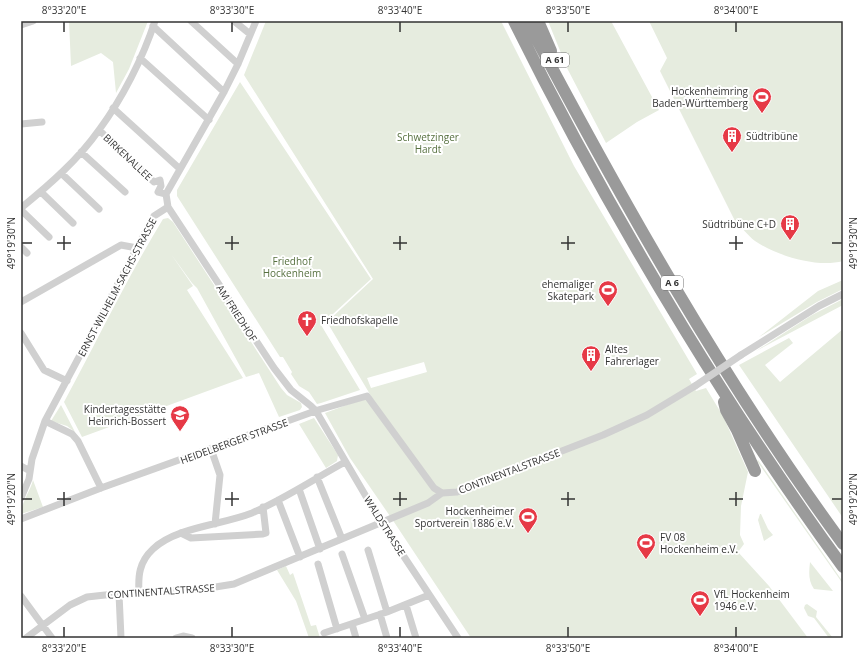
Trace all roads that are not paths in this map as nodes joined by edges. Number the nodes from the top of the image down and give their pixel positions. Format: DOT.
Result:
graph roads {
  1 [pos="33,21"];
  2 [pos="191,21"];
  3 [pos="234,21"];
  4 [pos="256,21"];
  5 [pos="514,21"];
  6 [pos="527,21"];
  7 [pos="538,21"];
  8 [pos="154,23"];
  9 [pos="21,25"];
  10 [pos="250,34"];
  11 [pos="140,58"];
  12 [pos="238,64"];
  13 [pos="224,92"];
  14 [pos="570,101"];
  15 [pos="113,108"];
  16 [pos="209,120"];
  17 [pos="42,122"];
  18 [pos="21,124"];
  19 [pos="99,130"];
  20 [pos="81,152"];
  21 [pos="180,169"];
  22 [pos="61,173"];
  23 [pos="41,192"];
  24 [pos="125,192"];
  25 [pos="166,194"];
  26 [pos="168,207"];
  27 [pos="21,209"];
  28 [pos="98,209"];
  29 [pos="73,223"];
  30 [pos="49,237"];
  31 [pos="21,247"];
  32 [pos="137,248"];
  33 [pos="27,253"];
  34 [pos="843,294"];
  35 [pos="21,302"];
  36 [pos="21,333"];
  37 [pos="67,381"];
  38 [pos="719,386"];
  39 [pos="316,411"];
  40 [pos="45,421"];
  41 [pos="211,449"];
  42 [pos="345,462"];
  43 [pos="21,466"];
  44 [pos="30,471"];
  45 [pos="755,471"];
  46 [pos="317,478"];
  47 [pos="101,488"];
  48 [pos="299,489"];
  49 [pos="442,493"];
  50 [pos="21,498"];
  51 [pos="278,500"];
  52 [pos="263,507"];
  53 [pos="21,519"];
  54 [pos="381,522"];
  55 [pos="215,524"];
  56 [pos="181,533"];
  57 [pos="342,539"];
  58 [pos="843,544"];
  59 [pos="320,548"];
  60 [pos="368,550"];
  61 [pos="342,554"];
  62 [pos="300,557"];
  63 [pos="318,564"];
  64 [pos="843,567"];
  65 [pos="139,593"];
  66 [pos="119,594"];
  67 [pos="429,595"];
  68 [pos="21,596"];
  69 [pos="406,605"];
  70 [pos="384,613"];
  71 [pos="365,619"];
  72 [pos="352,624"];
  73 [pos="42,626"];
  74 [pos="337,629"];
  75 [pos="324,633"];
  76 [pos="26,638"];
  77 [pos="52,638"];
  78 [pos="121,638"];
  79 [pos="176,638"];
  80 [pos="192,638"];
  81 [pos="356,638"];
  82 [pos="387,638"];
  83 [pos="416,638"];
  84 [pos="458,638"];
  1 -- 9 [label="street"];
  2 -- 12 [label="street"];
  3 -- 10 [label="street"];
  4 -- 10 [label="street"];
  5 -- 38 [label="highway, A 6"];
  6 -- 14 [label="highway, A 6"];
  7 -- 14 [label="highway, A 61"];
  8 -- 11 [label="street, BIRKENALLEE"];
  8 -- 13 [label="street, BIRKENALLEE"];
  10 -- 12 [label="street"];
  11 -- 15 [label="street, BIRKENALLEE"];
  11 -- 16 [label="street"];
  12 -- 13 [label="street"];
  13 -- 16 [label="street"];
  14 -- 58 [label="highway, A 6"];
  15 -- 19 [label="street, BIRKENALLEE"];
  15 -- 21 [label="street"];
  16 -- 21 [label="street"];
  17 -- 18 [label="street"];
  19 -- 20 [label="street, BIRKENALLEE"];
  19 -- 25 [label="street, BIRKENALLEE"];
  20 -- 22 [label="street, BIRKENALLEE"];
  20 -- 24 [label="street"];
  21 -- 25 [label="street"];
  22 -- 23 [label="street, BIRKENALLEE"];
  22 -- 28 [label="street"];
  23 -- 27 [label="street, BIRKENALLEE"];
  23 -- 29 [label="street"];
  25 -- 26 [label="street"];
  26 -- 32 [label="street, ERNST-WILHELM-SACHS-STRASSE"];
  26 -- 39 [label="street, AM FRIEDHOF"];
  27 -- 30 [label="street, BIRKENALLEE"];
  31 -- 33 [label="street"];
  32 -- 35 [label="street"];
  32 -- 37 [label="street, ERNST-WILHELM-SACHS-STRASSE"];
  34 -- 49 [label="street, CONTINENTALSTRASSE, bridge"];
  36 -- 37 [label="street"];
  37 -- 40 [label="street, ERNST-WILHELM-SACHS-STRASSE"];
  38 -- 45 [label="highway"];
  38 -- 64 [label="highway, A 6"];
  39 -- 41 [label="street, HEIDELBERGER STRASSE"];
  39 -- 42 [label="street, WALDSTRASSE"];
  39 -- 49 [label="street, HEIDELBERGER STRASSE"];
  40 -- 44 [label="street, ERNST-WILHELM-SACHS-STRASSE"];
  40 -- 47 [label="street"];
  41 -- 47 [label="street, HEIDELBERGER STRASSE"];
  41 -- 55 [label="street"];
  42 -- 46 [label="street"];
  42 -- 54 [label="street, WALDSTRASSE"];
  43 -- 44 [label="street"];
  44 -- 50 [label="street, ERNST-WILHELM-SACHS-STRASSE"];
  46 -- 48 [label="street"];
  46 -- 57 [label="street"];
  47 -- 53 [label="street, HEIDELBERGER STRASSE"];
  48 -- 51 [label="street"];
  48 -- 59 [label="street"];
  49 -- 54 [label="street, CONTINENTALSTRASSE"];
  51 -- 52 [label="street"];
  51 -- 62 [label="street"];
  52 -- 55 [label="street"];
  52 -- 56 [label="street"];
  54 -- 57 [label="street, CONTINENTALSTRASSE"];
  54 -- 67 [label="street, WALDSTRASSE"];
  55 -- 56 [label="street"];
  56 -- 65 [label="street"];
  57 -- 59 [label="street, CONTINENTALSTRASSE"];
  59 -- 62 [label="street, CONTINENTALSTRASSE"];
  60 -- 70 [label="street"];
  61 -- 71 [label="street"];
  62 -- 65 [label="street, CONTINENTALSTRASSE"];
  63 -- 74 [label="street"];
  65 -- 66 [label="street, CONTINENTALSTRASSE"];
  66 -- 73 [label="street, CONTINENTALSTRASSE"];
  66 -- 78 [label="street"];
  67 -- 69 [label="street"];
  67 -- 84 [label="street, WALDSTRASSE"];
  68 -- 73 [label="street"];
  69 -- 70 [label="street"];
  69 -- 83 [label="street"];
  70 -- 71 [label="street"];
  70 -- 82 [label="street"];
  71 -- 72 [label="street"];
  72 -- 74 [label="street"];
  72 -- 81 [label="street"];
  73 -- 76 [label="street, CONTINENTALSTRASSE"];
  73 -- 77 [label="street"];
  74 -- 75 [label="street"];
  79 -- 80 [label="street"];
}
